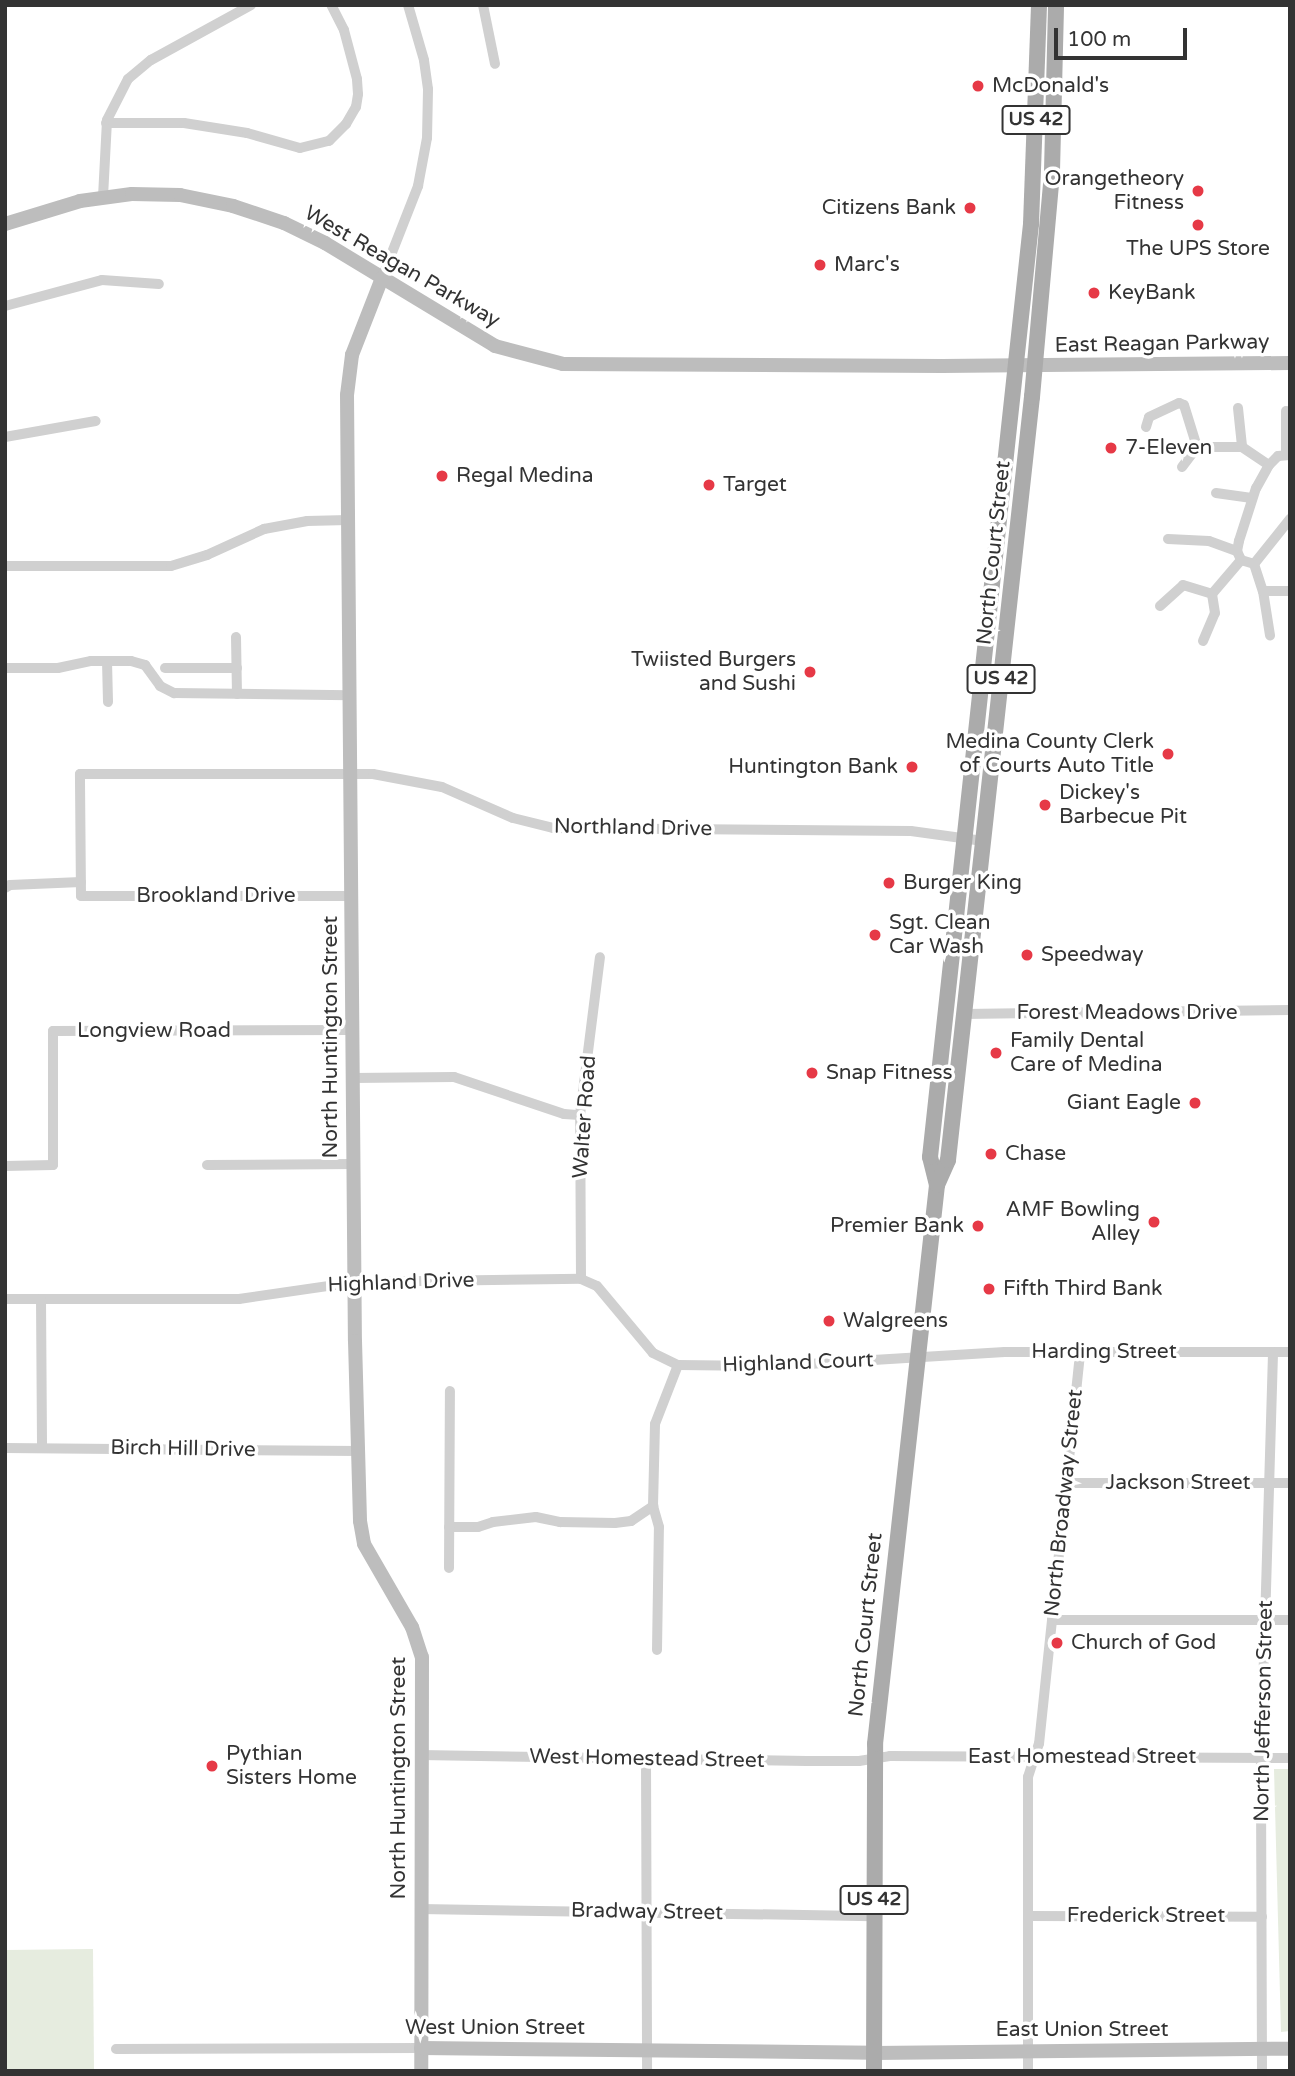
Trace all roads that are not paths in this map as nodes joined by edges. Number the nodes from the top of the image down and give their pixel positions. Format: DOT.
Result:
graph roads {
  1 [pos="251,5"];
  2 [pos="331,5"];
  3 [pos="408,5"];
  4 [pos="483,5"];
  5 [pos="1039,5"];
  6 [pos="1056,5"];
  7 [pos="495,64"];
  8 [pos="106,123"];
  9 [pos="103,197"];
  10 [pos="5,224"];
  11 [pos="382,278"];
  12 [pos="159,284"];
  13 [pos="5,306"];
  14 [pos="1290,363"];
  15 [pos="1017,366"];
  16 [pos="1035,366"];
  17 [pos="1238,408"];
  18 [pos="1286,411"];
  19 [pos="96,421"];
  20 [pos="1146,427"];
  21 [pos="5,437"];
  22 [pos="1197,447"];
  23 [pos="1242,447"];
  24 [pos="1288,454"];
  25 [pos="1269,465"];
  26 [pos="1182,467"];
  27 [pos="1216,493"];
  28 [pos="1252,498"];
  29 [pos="1290,519"];
  30 [pos="348,520"];
  31 [pos="1285,533"];
  32 [pos="1168,539"];
  33 [pos="1239,556"];
  34 [pos="1254,564"];
  35 [pos="5,566"];
  36 [pos="1290,590"];
  37 [pos="1263,591"];
  38 [pos="1212,594"];
  39 [pos="1160,606"];
  40 [pos="1270,635"];
  41 [pos="236,637"];
  42 [pos="1203,641"];
  43 [pos="107,661"];
  44 [pos="237,667"];
  45 [pos="5,668"];
  46 [pos="165,668"];
  47 [pos="237,694"];
  48 [pos="350,695"];
  49 [pos="108,702"];
  50 [pos="350,774"];
  51 [pos="964,837"];
  52 [pos="983,841"];
  53 [pos="81,882"];
  54 [pos="5,888"];
  55 [pos="351,896"];
  56 [pos="600,957"];
  57 [pos="1290,1010"];
  58 [pos="964,1014"];
  59 [pos="352,1030"];
  60 [pos="353,1078"];
  61 [pos="580,1115"];
  62 [pos="354,1164"];
  63 [pos="207,1165"];
  64 [pos="5,1166"];
  65 [pos="937,1185"];
  66 [pos="581,1279"];
  67 [pos="355,1282"];
  68 [pos="41,1299"];
  69 [pos="5,1300"];
  70 [pos="1080,1352"];
  71 [pos="1273,1352"];
  72 [pos="1290,1352"];
  73 [pos="918,1356"];
  74 [pos="678,1365"];
  75 [pos="450,1391"];
  76 [pos="5,1448"];
  77 [pos="42,1448"];
  78 [pos="360,1451"];
  79 [pos="1067,1483"];
  80 [pos="1270,1483"];
  81 [pos="1290,1483"];
  82 [pos="653,1506"];
  83 [pos="449,1527"];
  84 [pos="449,1568"];
  85 [pos="1052,1620"];
  86 [pos="1264,1620"];
  87 [pos="1290,1620"];
  88 [pos="657,1650"];
  89 [pos="420,1755"];
  90 [pos="1034,1758"];
  91 [pos="1261,1758"];
  92 [pos="1290,1758"];
  93 [pos="646,1759"];
  94 [pos="874,1759"];
  95 [pos="420,1909"];
  96 [pos="646,1912"];
  97 [pos="874,1916"];
  98 [pos="1029,1916"];
  99 [pos="1262,1917"];
  100 [pos="421,2048"];
  101 [pos="116,2049"];
  102 [pos="1290,2049"];
  103 [pos="647,2050"];
  104 [pos="1262,2050"];
  105 [pos="1028,2052"];
  106 [pos="874,2053"];
  107 [pos="421,2071"];
  108 [pos="647,2071"];
  109 [pos="874,2071"];
  110 [pos="1028,2071"];
  111 [pos="1262,2071"];
  1 -- 8 [label="street"];
  2 -- 8 [label="street"];
  3 -- 11 [label="street, North Huntington Street"];
  4 -- 7 [label="street"];
  5 -- 15 [label="main road, North Court Street / US 42"];
  6 -- 16 [label="main road, North Court Street / US 42"];
  8 -- 9 [label="street"];
  9 -- 10 [label="street, West Reagan Parkway"];
  9 -- 11 [label="street, West Reagan Parkway"];
  11 -- 15 [label="street, West Reagan Parkway"];
  11 -- 30 [label="street, North Huntington Street"];
  12 -- 13 [label="street"];
  14 -- 16 [label="street, East Reagan Parkway"];
  15 -- 16 [label="street, West Reagan Parkway"];
  15 -- 51 [label="main road, North Court Street / US 42"];
  16 -- 52 [label="main road, North Court Street / US 42"];
  17 -- 23 [label="street"];
  18 -- 24 [label="street"];
  19 -- 21 [label="street"];
  20 -- 22 [label="street"];
  22 -- 23 [label="street"];
  22 -- 26 [label="street"];
  23 -- 25 [label="street"];
  24 -- 25 [label="street"];
  25 -- 28 [label="street"];
  27 -- 28 [label="street"];
  28 -- 33 [label="street"];
  29 -- 31 [label="street"];
  30 -- 35 [label="street"];
  30 -- 48 [label="street, North Huntington Street"];
  31 -- 34 [label="street"];
  32 -- 33 [label="street"];
  33 -- 34 [label="street"];
  33 -- 38 [label="street"];
  34 -- 37 [label="street"];
  36 -- 37 [label="street"];
  37 -- 40 [label="street"];
  38 -- 39 [label="street"];
  38 -- 42 [label="street"];
  41 -- 44 [label="street"];
  43 -- 45 [label="street"];
  43 -- 47 [label="street"];
  43 -- 49 [label="street"];
  44 -- 46 [label="street"];
  44 -- 47 [label="street"];
  47 -- 48 [label="street"];
  48 -- 50 [label="street, North Huntington Street"];
  50 -- 51 [label="street, Northland Drive"];
  50 -- 53 [label="street, Northland Drive"];
  50 -- 55 [label="street, North Huntington Street"];
  51 -- 52 [label="street, Northland Drive"];
  51 -- 65 [label="main road, North Court Street / US 42"];
  52 -- 58 [label="main road, North Court Street / US 42"];
  53 -- 54 [label="street"];
  53 -- 55 [label="street, Brookland Drive"];
  55 -- 59 [label="street, North Huntington Street"];
  56 -- 61 [label="street, Walter Road"];
  57 -- 58 [label="street, Forest Meadows Drive"];
  58 -- 65 [label="main road, North Court Street / US 42"];
  59 -- 60 [label="street, North Huntington Street"];
  59 -- 64 [label="street, Longview Road"];
  60 -- 61 [label="street"];
  60 -- 62 [label="street, North Huntington Street"];
  61 -- 66 [label="street, Walter Road"];
  62 -- 63 [label="street"];
  62 -- 67 [label="street, North Huntington Street"];
  65 -- 73 [label="main road, North Court Street / US 42"];
  66 -- 67 [label="street, Highland Drive"];
  66 -- 74 [label="street"];
  67 -- 68 [label="street, Highland Drive"];
  67 -- 78 [label="street, North Huntington Street"];
  68 -- 69 [label="street, Highland Drive"];
  68 -- 77 [label="street"];
  70 -- 71 [label="street, Harding Street"];
  70 -- 73 [label="street, Harding Street"];
  70 -- 79 [label="street, North Broadway Street"];
  71 -- 72 [label="street, Harding Street"];
  71 -- 80 [label="street, North Jefferson Street"];
  73 -- 74 [label="street, Highland Court"];
  73 -- 94 [label="main road, North Court Street / US 42"];
  74 -- 82 [label="street"];
  75 -- 83 [label="street"];
  76 -- 77 [label="street, Birch Hill Drive"];
  77 -- 78 [label="street, Birch Hill Drive"];
  78 -- 89 [label="street, North Huntington Street"];
  79 -- 80 [label="street, Jackson Street"];
  79 -- 85 [label="street, North Broadway Street"];
  80 -- 81 [label="street, Jackson Street"];
  80 -- 86 [label="street, North Jefferson Street"];
  82 -- 83 [label="street"];
  82 -- 88 [label="street"];
  83 -- 84 [label="street"];
  85 -- 86 [label="street"];
  85 -- 90 [label="street, North Broadway Street"];
  86 -- 87 [label="street"];
  86 -- 91 [label="street, North Jefferson Street"];
  89 -- 93 [label="street, West Homestead Street"];
  89 -- 95 [label="street, North Huntington Street"];
  90 -- 91 [label="street, East Homestead Street"];
  90 -- 94 [label="street, East Homestead Street"];
  90 -- 98 [label="street, North Broadway Street"];
  91 -- 92 [label="street, East Homestead Street"];
  91 -- 99 [label="street, North Jefferson Street"];
  93 -- 94 [label="street, West Homestead Street"];
  93 -- 96 [label="street"];
  94 -- 97 [label="main road, North Court Street / US 42"];
  95 -- 96 [label="street, Bradway Street"];
  95 -- 100 [label="street, North Huntington Street"];
  96 -- 97 [label="street, Bradway Street"];
  96 -- 103 [label="street"];
  97 -- 106 [label="main road, North Court Street / US 42"];
  98 -- 99 [label="street, Frederick Street"];
  98 -- 105 [label="street, North Broadway Street"];
  99 -- 104 [label="street, North Jefferson Street"];
  100 -- 101 [label="street, West Union Street"];
  100 -- 103 [label="street, West Union Street"];
  100 -- 107 [label="street, North Huntington Street"];
  102 -- 104 [label="street, East Union Street"];
  103 -- 106 [label="street, West Union Street"];
  103 -- 108 [label="street"];
  104 -- 105 [label="street, East Union Street"];
  104 -- 111 [label="street, North Jefferson Street"];
  105 -- 106 [label="street, East Union Street"];
  105 -- 110 [label="street, North Broadway Street"];
  106 -- 109 [label="main road, North Court Street / US 42"];
}
